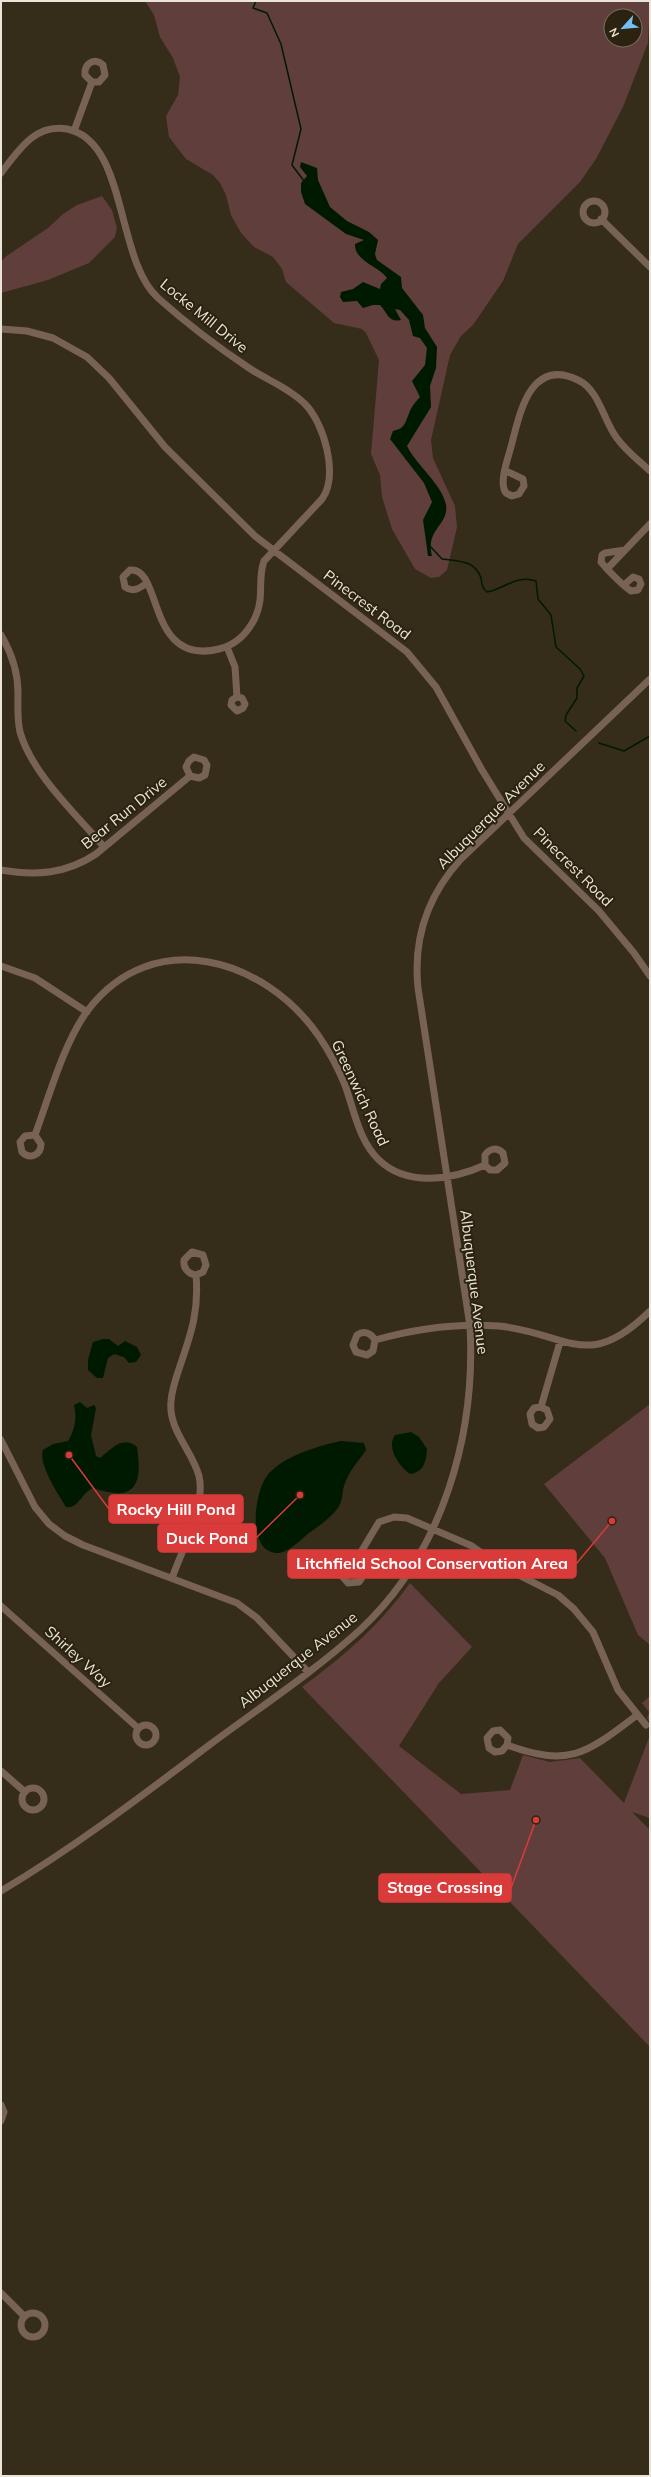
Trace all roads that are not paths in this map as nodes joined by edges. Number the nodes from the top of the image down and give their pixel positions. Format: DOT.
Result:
graph roads {
  1 [pos="92,82"];
  2 [pos="74,131"];
  3 [pos="1,172"];
  4 [pos="601,219"];
  5 [pos="650,267"];
  6 [pos="1,329"];
  7 [pos="506,471"];
  8 [pos="650,471"];
  9 [pos="650,524"];
  10 [pos="272,550"];
  11 [pos="625,550"];
  12 [pos="607,569"];
  13 [pos="147,583"];
  14 [pos="624,585"];
  15 [pos="1,635"];
  16 [pos="227,647"];
  17 [pos="650,679"];
  18 [pos="237,697"];
  19 [pos="190,776"];
  20 [pos="508,813"];
  21 [pos="104,847"];
  22 [pos="1,870"];
  23 [pos="647,965"];
  24 [pos="1,966"];
  25 [pos="650,976"];
  26 [pos="87,1012"];
  27 [pos="35,1135"];
  28 [pos="485,1165"];
  29 [pos="447,1176"];
  30 [pos="196,1275"];
  31 [pos="650,1311"];
  32 [pos="470,1326"];
  33 [pos="375,1340"];
  34 [pos="560,1342"];
  35 [pos="541,1407"];
  36 [pos="1,1440"];
  37 [pos="432,1530"];
  38 [pos="355,1562"];
  39 [pos="172,1578"];
  40 [pos="1,1606"];
  41 [pos="308,1672"];
  42 [pos="636,1715"];
  43 [pos="646,1726"];
  44 [pos="138,1728"];
  45 [pos="507,1745"];
  46 [pos="1,1771"];
  47 [pos="25,1792"];
  48 [pos="1,1891"];
  49 [pos="1,2104"];
  50 [pos="1,2121"];
  51 [pos="1,2293"];
  52 [pos="23,2315"];
  1 -- 2 [label="street"];
  2 -- 3 [label="street, Locke Mill Drive"];
  2 -- 10 [label="street, Locke Mill Drive"];
  4 -- 5 [label="street"];
  6 -- 10 [label="street, Pinecrest Road"];
  7 -- 8 [label="street"];
  9 -- 11 [label="street"];
  10 -- 16 [label="street, Locke Mill Drive"];
  10 -- 20 [label="street, Pinecrest Road"];
  11 -- 12 [label="street"];
  11 -- 12 [label="street"];
  12 -- 14 [label="street"];
  13 -- 16 [label="street"];
  15 -- 21 [label="street"];
  16 -- 18 [label="street"];
  17 -- 20 [label="street, Albuquerque Avenue"];
  19 -- 21 [label="street, Bear Run Drive"];
  20 -- 23 [label="street, Pinecrest Road"];
  20 -- 29 [label="street, Albuquerque Avenue"];
  21 -- 22 [label="street, Bear Run Drive"];
  23 -- 25 [label="street, Pinecrest Road"];
  24 -- 26 [label="street"];
  26 -- 27 [label="street, Greenwich Road"];
  26 -- 29 [label="street, Greenwich Road"];
  28 -- 29 [label="street, Greenwich Road"];
  29 -- 32 [label="street, Albuquerque Avenue"];
  30 -- 39 [label="street"];
  31 -- 34 [label="street"];
  32 -- 33 [label="street"];
  32 -- 34 [label="street"];
  32 -- 37 [label="street, Albuquerque Avenue"];
  34 -- 35 [label="street"];
  36 -- 39 [label="street"];
  37 -- 38 [label="street"];
  37 -- 41 [label="street, Albuquerque Avenue"];
  37 -- 42 [label="street"];
  39 -- 41 [label="street"];
  40 -- 44 [label="street, Shirley Way"];
  41 -- 48 [label="street, Albuquerque Avenue"];
  42 -- 43 [label="street"];
  42 -- 45 [label="street"];
  46 -- 47 [label="street"];
  49 -- 50 [label="street"];
  51 -- 52 [label="street"];
}
